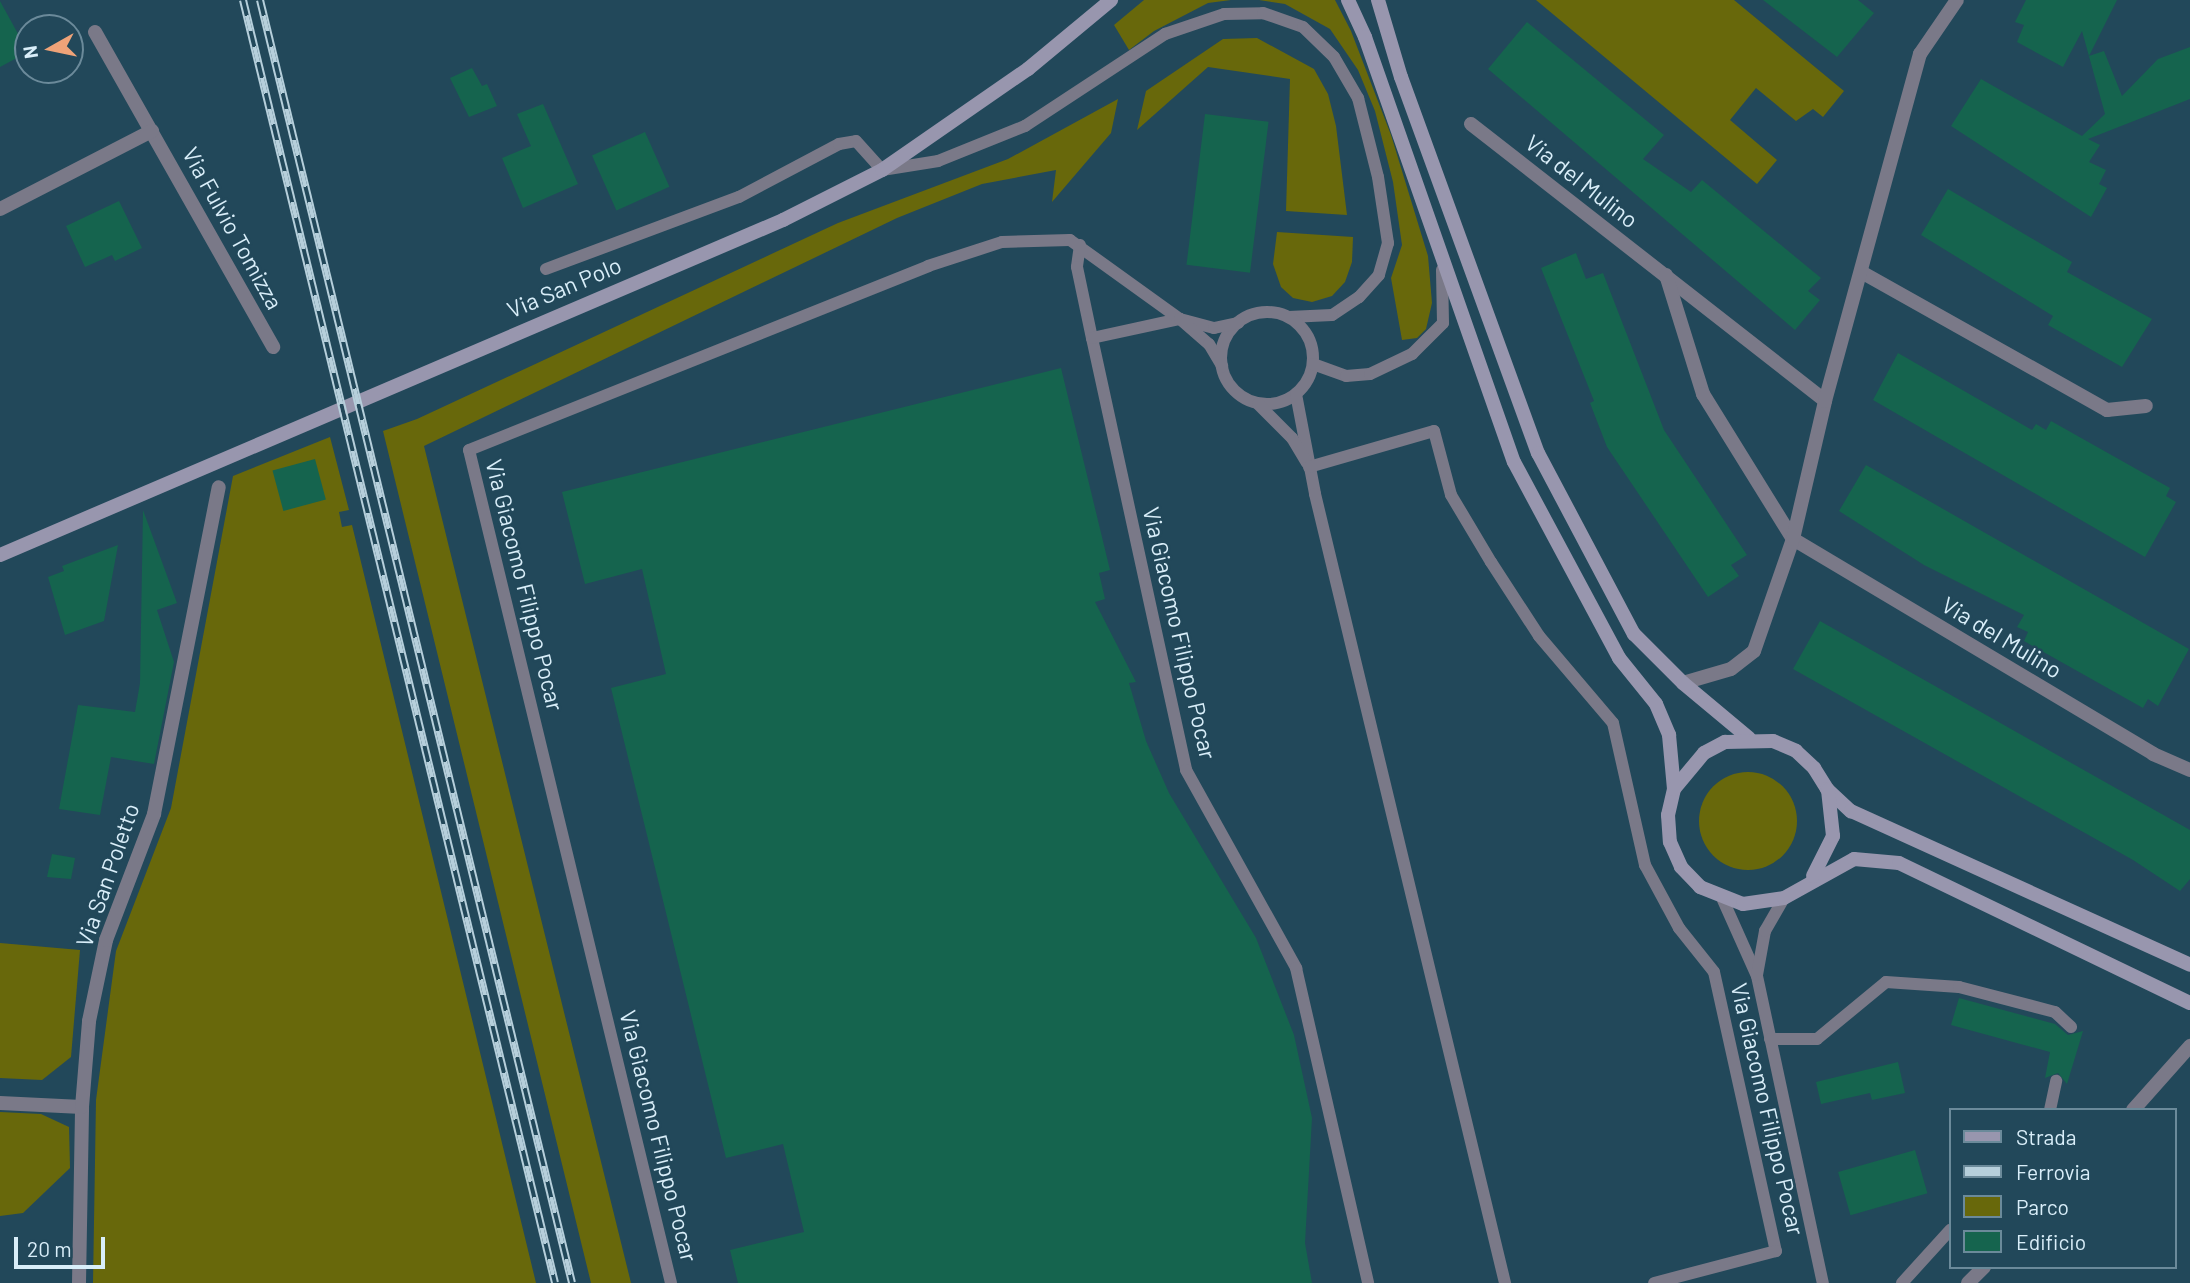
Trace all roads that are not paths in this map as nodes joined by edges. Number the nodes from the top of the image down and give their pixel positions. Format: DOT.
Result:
graph roads {
  1 [pos="1111,0"];
  2 [pos="1348,0"];
  3 [pos="1378,0"];
  4 [pos="1957,0"];
  5 [pos="95,32"];
  6 [pos="1471,124"];
  7 [pos="152,131"];
  8 [pos="882,170"];
  9 [pos="0,209"];
  10 [pos="1080,246"];
  11 [pos="1438,249"];
  12 [pos="546,269"];
  13 [pos="1863,273"];
  14 [pos="1665,275"];
  15 [pos="1289,317"];
  16 [pos="1180,319"];
  17 [pos="1238,323"];
  18 [pos="1091,338"];
  19 [pos="273,347"];
  20 [pos="1313,364"];
  21 [pos="1222,366"];
  22 [pos="1296,394"];
  23 [pos="1825,401"];
  24 [pos="1258,404"];
  25 [pos="2146,406"];
  26 [pos="1309,467"];
  27 [pos="219,487"];
  28 [pos="1793,539"];
  29 [pos="0,555"];
  30 [pos="1683,683"];
  31 [pos="1749,738"];
  32 [pos="2190,771"];
  33 [pos="1674,789"];
  34 [pos="1827,789"];
  35 [pos="1811,879"];
  36 [pos="1784,898"];
  37 [pos="1723,900"];
  38 [pos="2190,965"];
  39 [pos="1757,976"];
  40 [pos="2190,1003"];
  41 [pos="2071,1027"];
  42 [pos="1770,1039"];
  43 [pos="2190,1046"];
  44 [pos="2056,1081"];
  45 [pos="0,1103"];
  46 [pos="82,1108"];
  47 [pos="2050,1108"];
  48 [pos="2135,1108"];
  49 [pos="1948,1232"];
  50 [pos="1982,1269"];
  51 [pos="79,1283"];
  52 [pos="671,1283"];
  53 [pos="1368,1283"];
  54 [pos="1505,1283"];
  55 [pos="1654,1283"];
  56 [pos="1823,1283"];
  57 [pos="1902,1283"];
  58 [pos="1968,1283"];
  1 -- 8 [label="main road, Via San Polo"];
  2 -- 11 [label="main road"];
  3 -- 30 [label="main road, Via Giacomo Filippo Pocar"];
  4 -- 13 [label="street"];
  5 -- 7 [label="street, Via Fulvio Tomizza"];
  6 -- 14 [label="street, Via del Mulino"];
  7 -- 9 [label="street"];
  7 -- 19 [label="street, Via Fulvio Tomizza"];
  8 -- 12 [label="lane"];
  8 -- 15 [label="lane"];
  8 -- 29 [label="main road, Via San Polo"];
  10 -- 16 [label="lane, Via Giacomo Filippo Pocar"];
  10 -- 18 [label="lane, Via Giacomo Filippo Pocar"];
  10 -- 52 [label="lane, Via Giacomo Filippo Pocar"];
  11 -- 20 [label="lane"];
  11 -- 33 [label="main road"];
  13 -- 23 [label="street"];
  13 -- 25 [label="street"];
  14 -- 23 [label="street, Via del Mulino"];
  14 -- 28 [label="street, Via del Mulino"];
  15 -- 17 [label="lane"];
  15 -- 20 [label="lane"];
  16 -- 17 [label="lane"];
  16 -- 18 [label="lane"];
  16 -- 21 [label="lane, Via Giacomo Filippo Pocar"];
  17 -- 21 [label="lane"];
  18 -- 53 [label="lane, Via Giacomo Filippo Pocar"];
  20 -- 22 [label="lane"];
  21 -- 24 [label="lane"];
  22 -- 24 [label="lane"];
  22 -- 26 [label="lane"];
  23 -- 28 [label="street"];
  24 -- 26 [label="lane"];
  26 -- 54 [label="lane"];
  26 -- 55 [label="lane, Via Giacomo Filippo Pocar"];
  27 -- 46 [label="street, Via San Poletto"];
  28 -- 30 [label="street"];
  28 -- 32 [label="street, Via del Mulino"];
  30 -- 31 [label="main road, Via Giacomo Filippo Pocar"];
  31 -- 33 [label="main road"];
  31 -- 34 [label="main road, Via Giacomo Filippo Pocar"];
  33 -- 37 [label="main road"];
  34 -- 35 [label="main road, Via Giacomo Filippo Pocar"];
  34 -- 38 [label="main road, Via Giacomo Filippo Pocar"];
  35 -- 36 [label="main road, Via Giacomo Filippo Pocar"];
  35 -- 40 [label="main road, Via Giacomo Filippo Pocar"];
  36 -- 37 [label="main road, Via Giacomo Filippo Pocar"];
  36 -- 39 [label="lane, Via Giacomo Filippo Pocar"];
  37 -- 39 [label="lane, Via Giacomo Filippo Pocar"];
  39 -- 42 [label="lane, Via Giacomo Filippo Pocar"];
  41 -- 42 [label="lane, Via Giacomo Filippo Pocar"];
  42 -- 56 [label="lane, Via Giacomo Filippo Pocar"];
  43 -- 48 [label="street"];
  44 -- 47 [label="lane"];
  45 -- 46 [label="street"];
  46 -- 51 [label="street, Via San Poletto"];
  49 -- 57 [label="lane"];
  50 -- 58 [label="street"];
}
